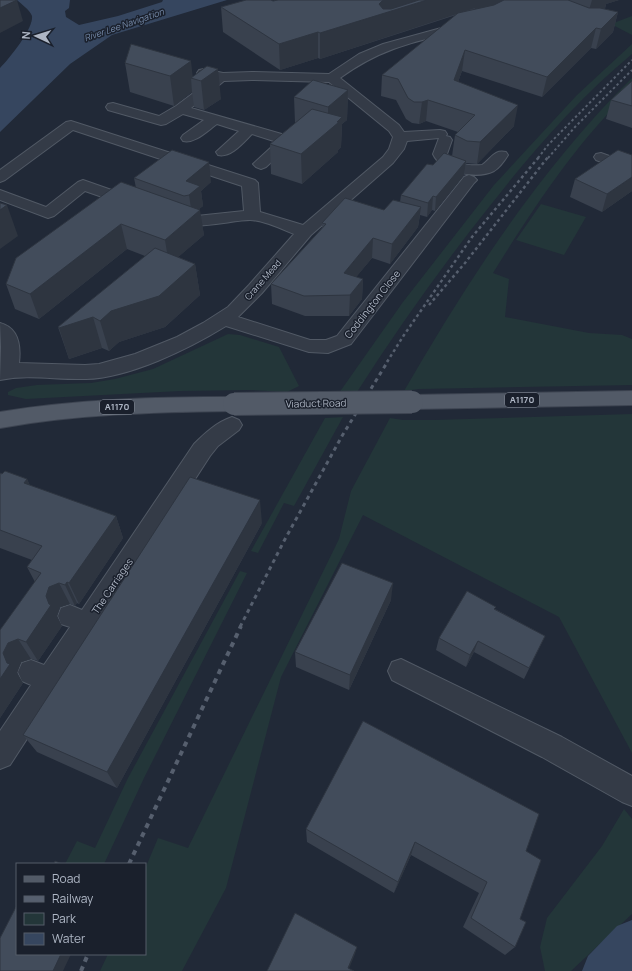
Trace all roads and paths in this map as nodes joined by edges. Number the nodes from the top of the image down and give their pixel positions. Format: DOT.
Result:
graph roads {
  1 [pos="475,23"];
  2 [pos="204,73"];
  3 [pos="222,77"];
  4 [pos="332,78"];
  5 [pos="113,107"];
  6 [pos="181,109"];
  7 [pos="215,119"];
  8 [pos="250,129"];
  9 [pos="400,137"];
  10 [pos="188,138"];
  11 [pos="223,152"];
  12 [pos="501,155"];
  13 [pos="601,157"];
  14 [pos="261,164"];
  15 [pos="632,169"];
  16 [pos="0,177"];
  17 [pos="469,180"];
  18 [pos="0,195"];
  19 [pos="252,215"];
  20 [pos="305,232"];
  21 [pos="223,319"];
  22 [pos="0,329"];
  23 [pos="5,372"];
  24 [pos="632,398"];
  25 [pos="0,420"];
  26 [pos="232,425"];
  27 [pos="401,670"];
  28 [pos="0,755"];
  29 [pos="632,792"];
  1 -- 4 [label="street"];
  2 -- 3 [label="street"];
  3 -- 4 [label="street"];
  3 -- 6 [label="street"];
  4 -- 9 [label="street"];
  5 -- 6 [label="street"];
  6 -- 7 [label="street"];
  7 -- 8 [label="street"];
  7 -- 10 [label="street"];
  8 -- 11 [label="street"];
  8 -- 14 [label="street"];
  9 -- 12 [label="street"];
  9 -- 20 [label="street, Crane Mead"];
  13 -- 15 [label="street"];
  16 -- 19 [label="street"];
  17 -- 21 [label="street, Coddington Close"];
  18 -- 19 [label="street"];
  19 -- 20 [label="street"];
  20 -- 21 [label="street, Crane Mead"];
  21 -- 23 [label="street, Crane Mead"];
  22 -- 23 [label="street"];
  24 -- 25 [label="main road, Viaduct Road / A1170, bridge"];
  26 -- 28 [label="street, The Carriages"];
  27 -- 29 [label="street"];
}
